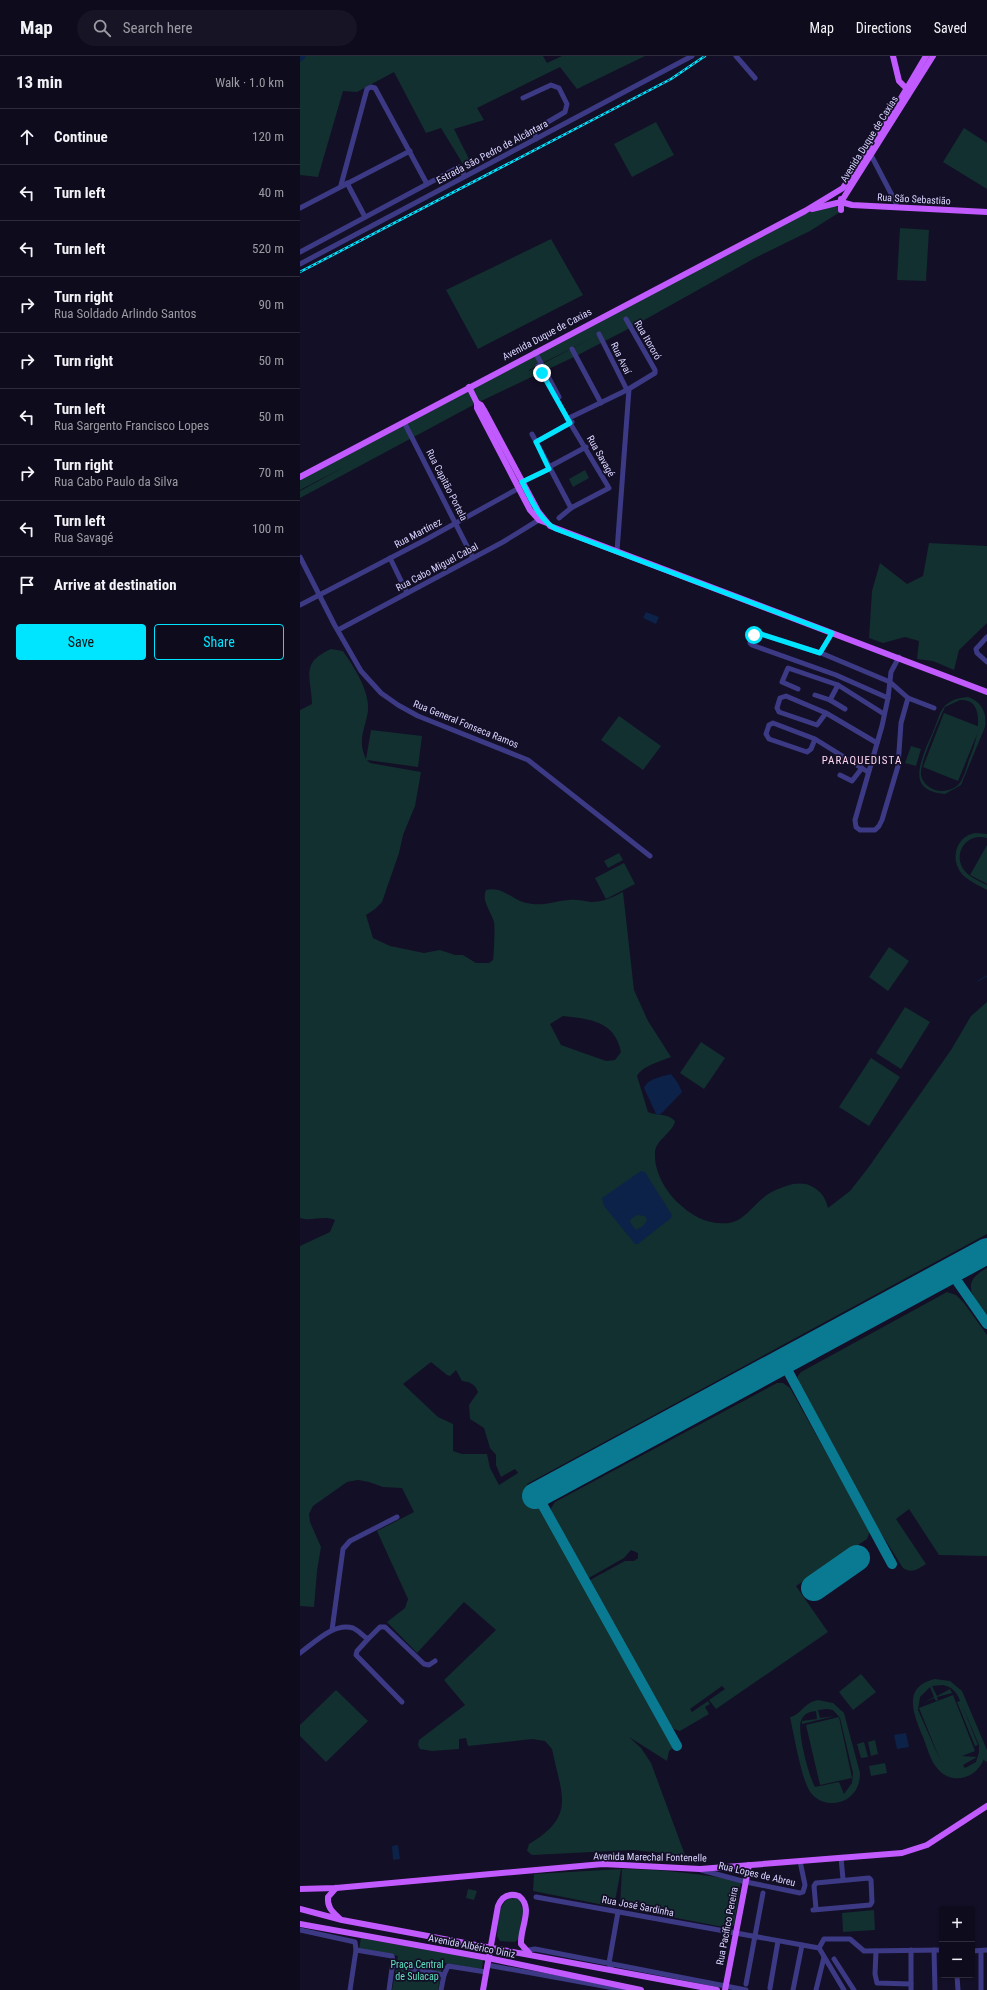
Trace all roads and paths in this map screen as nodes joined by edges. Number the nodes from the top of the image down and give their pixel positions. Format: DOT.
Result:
graph roads {
  1 [pos="692,56"];
  2 [pos="736,56"];
  3 [pos="893,56"];
  4 [pos="926,56"];
  5 [pos="933,56"];
  6 [pos="755,78"];
  7 [pos="908,90"];
  8 [pos="523,98"];
  9 [pos="536,139"];
  10 [pos="410,151"];
  11 [pos="871,156"];
  12 [pos="465,176"];
  13 [pos="347,183"];
  14 [pos="427,184"];
  15 [pos="341,185"];
  16 [pos="843,188"];
  17 [pos="841,202"];
  18 [pos="896,202"];
  19 [pos="300,208"];
  20 [pos="842,210"];
  21 [pos="805,211"];
  22 [pos="987,212"];
  23 [pos="365,217"];
  24 [pos="300,252"];
  25 [pos="300,264"];
  26 [pos="626,319"];
  27 [pos="599,334"];
  28 [pos="572,349"];
  29 [pos="535,352"];
  30 [pos="470,387"];
  31 [pos="628,390"];
  32 [pos="601,404"];
  33 [pos="404,422"];
  34 [pos="570,422"];
  35 [pos="532,434"];
  36 [pos="536,442"];
  37 [pos="586,447"];
  38 [pos="549,468"];
  39 [pos="300,477"];
  40 [pos="521,485"];
  41 [pos="570,508"];
  42 [pos="559,518"];
  43 [pos="545,521"];
  44 [pos="456,523"];
  45 [pos="617,551"];
  46 [pos="300,557"];
  47 [pos="390,558"];
  48 [pos="473,558"];
  49 [pos="407,593"];
  50 [pos="319,594"];
  51 [pos="300,605"];
  52 [pos="338,630"];
  53 [pos="832,633"];
  54 [pos="987,637"];
  55 [pos="821,653"];
  56 [pos="899,657"];
  57 [pos="987,662"];
  58 [pos="890,682"];
  59 [pos="838,685"];
  60 [pos="798,689"];
  61 [pos="987,692"];
  62 [pos="815,695"];
  63 [pos="888,698"];
  64 [pos="908,698"];
  65 [pos="830,700"];
  66 [pos="934,708"];
  67 [pos="845,709"];
  68 [pos="826,713"];
  69 [pos="884,714"];
  70 [pos="815,739"];
  71 [pos="876,743"];
  72 [pos="862,768"];
  73 [pos="868,772"];
  74 [pos="840,775"];
  75 [pos="650,856"];
  76 [pos="397,1517"];
  77 [pos="332,1630"];
  78 [pos="368,1639"];
  79 [pos="300,1653"];
  80 [pos="435,1661"];
  81 [pos="402,1702"];
  82 [pos="987,1806"];
  83 [pos="841,1858"];
  84 [pos="800,1861"];
  85 [pos="749,1865"];
  86 [pos="700,1869"];
  87 [pos="843,1879"];
  88 [pos="746,1882"];
  89 [pos="322,1888"];
  90 [pos="336,1888"];
  91 [pos="300,1889"];
  92 [pos="763,1893"];
  93 [pos="536,1896"];
  94 [pos="328,1897"];
  95 [pos="300,1909"];
  96 [pos="618,1912"];
  97 [pos="342,1920"];
  98 [pos="300,1924"];
  99 [pos="300,1930"];
  100 [pos="736,1934"];
  101 [pos="755,1937"];
  102 [pos="778,1941"];
  103 [pos="802,1945"];
  104 [pos="490,1948"];
  105 [pos="819,1948"];
  106 [pos="356,1950"];
  107 [pos="911,1950"];
  108 [pos="934,1950"];
  109 [pos="939,1950"];
  110 [pos="987,1950"];
  111 [pos="975,1951"];
  112 [pos="981,1951"];
  113 [pos="526,1952"];
  114 [pos="876,1952"];
  115 [pos="824,1957"];
  116 [pos="834,1958"];
  117 [pos="487,1962"];
  118 [pos="610,1963"];
  119 [pos="393,1965"];
  120 [pos="612,1970"];
  121 [pos="486,1972"];
  122 [pos="444,1975"];
  123 [pos="958,1978"];
  124 [pos="746,1984"];
  125 [pos="911,1984"];
  126 [pos="604,1986"];
  127 [pos="725,1988"];
  128 [pos="770,1988"];
  129 [pos="350,1990"];
  130 [pos="388,1990"];
  131 [pos="441,1990"];
  132 [pos="483,1990"];
  133 [pos="625,1990"];
  134 [pos="641,1990"];
  135 [pos="717,1990"];
  136 [pos="746,1990"];
  137 [pos="793,1990"];
  138 [pos="816,1990"];
  139 [pos="844,1990"];
  140 [pos="854,1990"];
  141 [pos="911,1990"];
  142 [pos="935,1990"];
  143 [pos="958,1990"];
  144 [pos="982,1990"];
  1 -- 9 [label="street, Estrada São Pedro de Alcântara"];
  2 -- 6 [label="street"];
  3 -- 7 [label="main road"];
  4 -- 7 [label="main road, Avenida Duque de Caxias"];
  5 -- 7 [label="main road, Avenida Duque de Caxias"];
  7 -- 11 [label="main road, Avenida Duque de Caxias"];
  7 -- 16 [label="main road, Avenida Duque de Caxias"];
  8 -- 9 [label="street"];
  9 -- 12 [label="street, Estrada São Pedro de Alcântara"];
  10 -- 13 [label="street"];
  10 -- 14 [label="street"];
  10 -- 15 [label="street"];
  11 -- 17 [label="main road, Avenida Duque de Caxias"];
  11 -- 18 [label="street"];
  12 -- 14 [label="street"];
  12 -- 25 [label="street, Estrada São Pedro de Alcântara"];
  13 -- 15 [label="street"];
  13 -- 23 [label="street"];
  14 -- 23 [label="street"];
  15 -- 19 [label="street"];
  16 -- 17 [label="main road"];
  16 -- 21 [label="main road, Avenida Duque de Caxias"];
  17 -- 20 [label="main road"];
  17 -- 21 [label="main road, Avenida Duque de Caxias"];
  17 -- 22 [label="main road, Rua São Sebastião"];
  21 -- 29 [label="main road, Avenida Duque de Caxias"];
  23 -- 24 [label="street"];
  26 -- 31 [label="street, Rua Itororó"];
  27 -- 31 [label="street, Rua Avaí"];
  28 -- 32 [label="street"];
  29 -- 30 [label="main road, Avenida Duque de Caxias"];
  29 -- 34 [label="street, Rua Savagé"];
  30 -- 33 [label="main road, Avenida Duque de Caxias"];
  30 -- 40 [label="main road"];
  31 -- 32 [label="street"];
  31 -- 45 [label="street"];
  32 -- 34 [label="street"];
  33 -- 39 [label="main road, Avenida Duque de Caxias"];
  33 -- 44 [label="street, Rua Capitão Portela"];
  34 -- 36 [label="street"];
  34 -- 37 [label="street, Rua Savagé"];
  35 -- 36 [label="street"];
  36 -- 38 [label="street"];
  37 -- 38 [label="street, Rua Martínez"];
  37 -- 41 [label="street, Rua Savagé"];
  38 -- 40 [label="street, Rua Martínez"];
  38 -- 41 [label="street"];
  40 -- 43 [label="main road"];
  40 -- 44 [label="street, Rua Martínez"];
  41 -- 42 [label="street, Rua Savagé"];
  43 -- 45 [label="main road"];
  43 -- 48 [label="street, Rua Cabo Miguel Cabal"];
  44 -- 47 [label="street, Rua Martínez"];
  44 -- 48 [label="street, Rua Capitão Portela"];
  45 -- 53 [label="main road"];
  46 -- 50 [label="street, Rua General Fonseca Ramos"];
  47 -- 49 [label="street"];
  47 -- 50 [label="street, Rua Martínez"];
  48 -- 49 [label="street, Rua Cabo Miguel Cabal"];
  49 -- 52 [label="street, Rua Cabo Miguel Cabal"];
  50 -- 51 [label="street, Rua Martínez"];
  50 -- 52 [label="street, Rua General Fonseca Ramos"];
  52 -- 75 [label="street, Rua General Fonseca Ramos"];
  53 -- 55 [label="street"];
  53 -- 56 [label="main road"];
  54 -- 57 [label="street"];
  55 -- 58 [label="street"];
  55 -- 63 [label="street"];
  56 -- 58 [label="street"];
  56 -- 61 [label="main road"];
  58 -- 63 [label="street"];
  58 -- 64 [label="street"];
  59 -- 60 [label="street"];
  59 -- 65 [label="street"];
  59 -- 69 [label="street"];
  62 -- 65 [label="street"];
  63 -- 69 [label="street"];
  64 -- 66 [label="street"];
  64 -- 73 [label="street"];
  65 -- 67 [label="street"];
  68 -- 68 [label="street"];
  68 -- 71 [label="street"];
  69 -- 71 [label="street"];
  70 -- 70 [label="street"];
  70 -- 72 [label="street"];
  71 -- 73 [label="street"];
  72 -- 73 [label="street"];
  72 -- 74 [label="street"];
  76 -- 77 [label="street"];
  77 -- 78 [label="street"];
  77 -- 79 [label="street"];
  78 -- 80 [label="street"];
  78 -- 81 [label="street"];
  82 -- 83 [label="main road, Avenida Marechal Fontenelle"];
  83 -- 84 [label="main road, Avenida Marechal Fontenelle"];
  83 -- 87 [label="street"];
  84 -- 85 [label="main road, Avenida Marechal Fontenelle"];
  84 -- 88 [label="street, Rua Lopes de Abreu"];
  85 -- 86 [label="main road, Avenida Marechal Fontenelle"];
  85 -- 88 [label="main road, Rua Pacífico Pereira"];
  86 -- 88 [label="street, Rua Lopes de Abreu"];
  86 -- 90 [label="main road, Avenida Marechal Fontenelle"];
  87 -- 87 [label="street"];
  88 -- 100 [label="main road, Rua Pacífico Pereira"];
  89 -- 90 [label="main road, Avenida Marechal Fontenelle"];
  89 -- 91 [label="main road, Avenida Marechal Fontenelle"];
  89 -- 94 [label="main road"];
  90 -- 94 [label="main road"];
  92 -- 101 [label="street"];
  93 -- 96 [label="street, Rua José Sardinha"];
  94 -- 97 [label="main road"];
  95 -- 97 [label="main road, Avenida Albérico Diniz"];
  96 -- 100 [label="street, Rua José Sardinha"];
  96 -- 118 [label="street"];
  97 -- 104 [label="main road, Avenida Albérico Diniz"];
  98 -- 117 [label="main road, Avenida Albérico Diniz"];
  99 -- 106 [label="street"];
  100 -- 101 [label="street, Rua José Sardinha"];
  100 -- 127 [label="main road, Rua Pacífico Pereira"];
  101 -- 102 [label="street, Rua José Sardinha"];
  101 -- 124 [label="street"];
  102 -- 103 [label="street, Rua José Sardinha"];
  102 -- 128 [label="street"];
  103 -- 105 [label="street, Rua José Sardinha"];
  103 -- 137 [label="street"];
  104 -- 113 [label="main road, Avenida Albérico Diniz"];
  104 -- 113 [label="main road"];
  104 -- 117 [label="main road"];
  105 -- 114 [label="street"];
  105 -- 115 [label="street"];
  106 -- 119 [label="street"];
  106 -- 129 [label="street"];
  107 -- 108 [label="street"];
  107 -- 114 [label="street"];
  107 -- 125 [label="street"];
  108 -- 109 [label="street"];
  108 -- 142 [label="street"];
  110 -- 112 [label="street"];
  111 -- 112 [label="street"];
  112 -- 144 [label="street"];
  113 -- 118 [label="street, Avenida Albérico Diniz"];
  113 -- 120 [label="main road, Avenida Albérico Diniz"];
  114 -- 125 [label="street"];
  115 -- 138 [label="street"];
  115 -- 139 [label="street"];
  116 -- 140 [label="street"];
  117 -- 121 [label="main road"];
  117 -- 126 [label="main road, Avenida Albérico Diniz"];
  118 -- 120 [label="street"];
  118 -- 127 [label="street, Avenida Albérico Diniz"];
  119 -- 122 [label="street"];
  119 -- 130 [label="street"];
  120 -- 135 [label="main road, Avenida Albérico Diniz"];
  121 -- 122 [label="street"];
  121 -- 132 [label="main road"];
  122 -- 131 [label="street"];
  123 -- 143 [label="street"];
  125 -- 141 [label="street"];
  126 -- 133 [label="street, Avenida Albérico Diniz"];
  126 -- 134 [label="main road, Avenida Albérico Diniz"];
  127 -- 136 [label="street, Avenida Albérico Diniz"];
}
